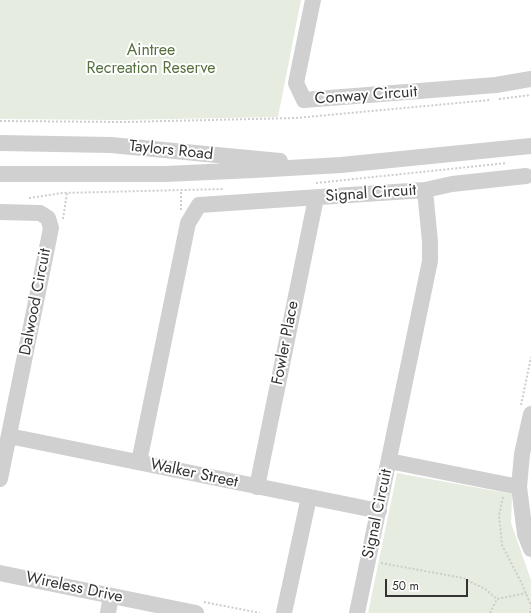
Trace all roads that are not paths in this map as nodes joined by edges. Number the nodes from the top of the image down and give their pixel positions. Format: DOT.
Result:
graph roads {
  1 [pos="312,0"];
  2 [pos="531,79"];
  3 [pos="0,143"];
  4 [pos="531,146"];
  5 [pos="341,166"];
  6 [pos="0,174"];
  7 [pos="526,176"];
  8 [pos="425,190"];
  9 [pos="316,198"];
  10 [pos="0,212"];
  11 [pos="531,414"];
  12 [pos="9,436"];
  13 [pos="526,455"];
  14 [pos="389,461"];
  15 [pos="139,462"];
  16 [pos="0,479"];
  17 [pos="257,487"];
  18 [pos="519,487"];
  19 [pos="308,497"];
  20 [pos="379,511"];
  21 [pos="531,549"];
  22 [pos="0,573"];
  23 [pos="111,596"];
  24 [pos="108,613"];
  25 [pos="196,613"];
  26 [pos="284,613"];
  27 [pos="357,613"];
  1 -- 2 [label="street, Conway Circuit"];
  3 -- 5 [label="street, Taylors Road"];
  4 -- 5 [label="street, Taylors Road"];
  5 -- 6 [label="street, Taylors Road"];
  7 -- 8 [label="street"];
  8 -- 9 [label="street, Signal Circuit"];
  8 -- 14 [label="street, Signal Circuit"];
  9 -- 15 [label="street, Signal Circuit"];
  9 -- 17 [label="street, Fowler Place"];
  10 -- 12 [label="street, Dalwood Circuit"];
  11 -- 13 [label="street"];
  12 -- 15 [label="street, Walker Street"];
  12 -- 16 [label="street, Dalwood Circuit"];
  13 -- 18 [label="street"];
  14 -- 18 [label="street"];
  14 -- 20 [label="street, Signal Circuit"];
  15 -- 17 [label="street, Walker Street"];
  17 -- 19 [label="street, Walker Street"];
  18 -- 21 [label="street"];
  19 -- 20 [label="street, Walker Street"];
  19 -- 26 [label="street"];
  20 -- 27 [label="street, Signal Circuit"];
  22 -- 23 [label="street, Wireless Drive"];
  23 -- 24 [label="street"];
  23 -- 25 [label="street, Wireless Drive"];
}
